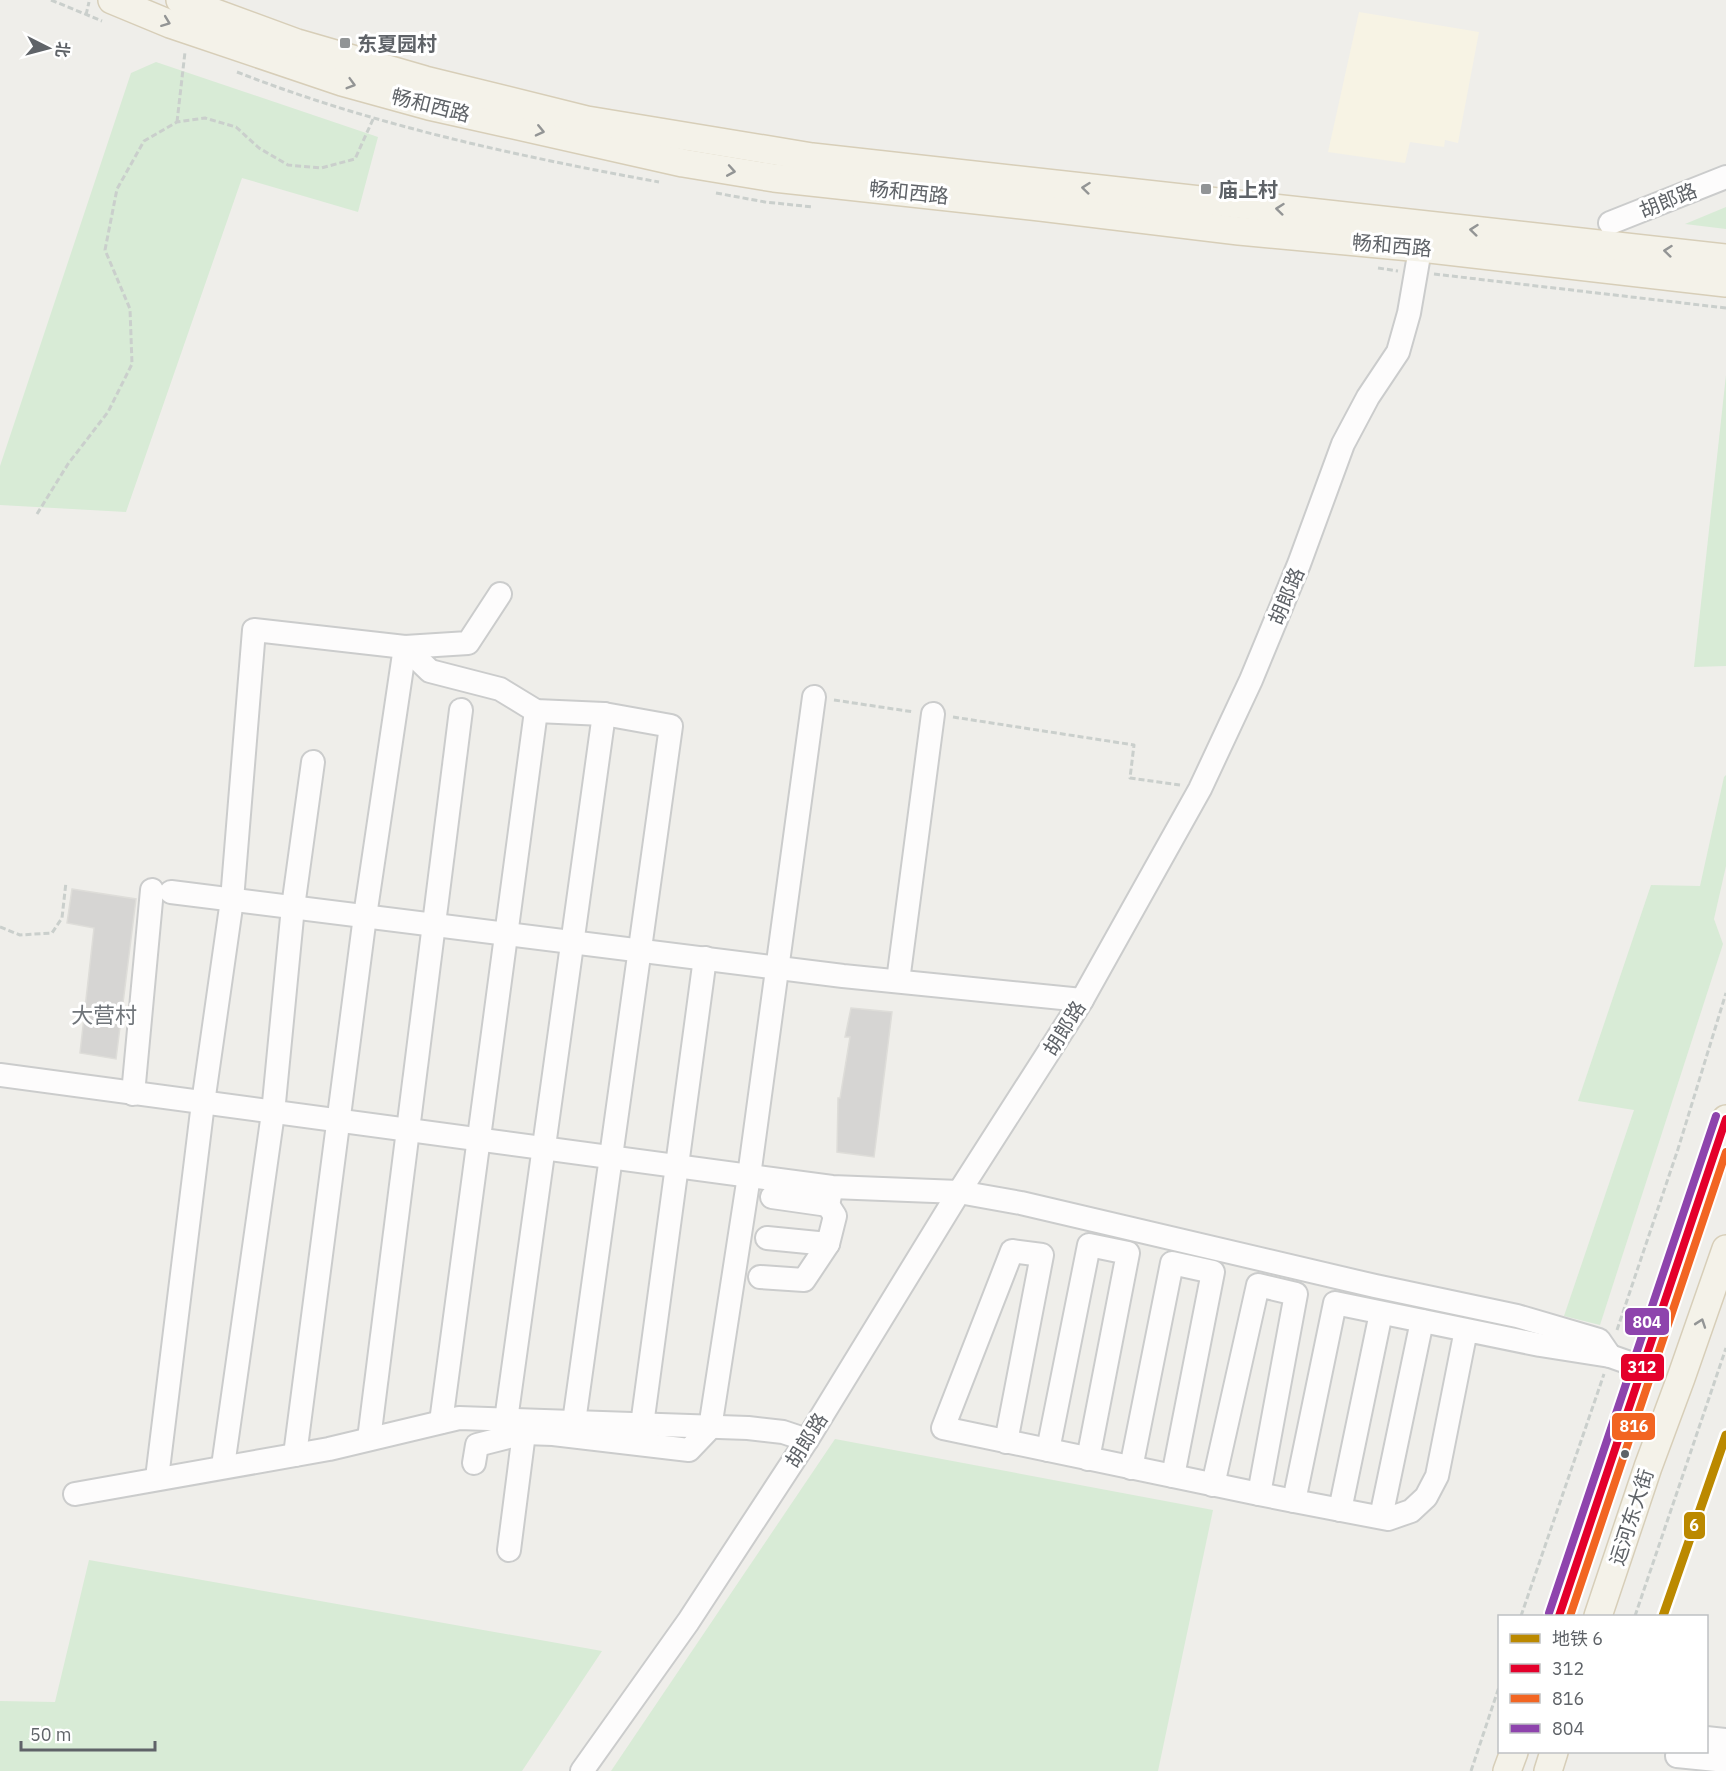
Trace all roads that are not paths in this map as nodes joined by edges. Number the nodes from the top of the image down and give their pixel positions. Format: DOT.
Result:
graph roads {
  1 [pos="109,0"];
  2 [pos="180,0"];
  3 [pos="1726,177"];
  4 [pos="1610,223"];
  5 [pos="1422,236"];
  6 [pos="1726,258"];
  7 [pos="1726,283"];
  8 [pos="500,594"];
  9 [pos="405,647"];
  10 [pos="814,697"];
  11 [pos="461,710"];
  12 [pos="536,711"];
  13 [pos="604,714"];
  14 [pos="933,714"];
  15 [pos="313,762"];
  16 [pos="232,900"];
  17 [pos="293,907"];
  18 [pos="365,916"];
  19 [pos="434,925"];
  20 [pos="506,934"];
  21 [pos="572,942"];
  22 [pos="640,950"];
  23 [pos="705,958"];
  24 [pos="777,967"];
  25 [pos="898,981"];
  26 [pos="1082,1000"];
  27 [pos="0,1075"];
  28 [pos="133,1094"];
  29 [pos="203,1103"];
  30 [pos="273,1113"];
  31 [pos="1726,1119"];
  32 [pos="337,1121"];
  33 [pos="408,1131"];
  34 [pos="479,1140"];
  35 [pos="543,1149"];
  36 [pos="611,1158"];
  37 [pos="677,1166"];
  38 [pos="749,1176"];
  39 [pos="959,1192"];
  40 [pos="830,1196"];
  41 [pos="772,1197"];
  42 [pos="767,1238"];
  43 [pos="828,1244"];
  44 [pos="1726,1249"];
  45 [pos="760,1277"];
  46 [pos="1381,1313"];
  47 [pos="1422,1321"];
  48 [pos="1466,1330"];
  49 [pos="1610,1356"];
  50 [pos="1641,1368"];
  51 [pos="441,1422"];
  52 [pos="574,1422"];
  53 [pos="642,1425"];
  54 [pos="515,1426"];
  55 [pos="710,1428"];
  56 [pos="369,1439"];
  57 [pos="807,1440"];
  58 [pos="1006,1442"];
  59 [pos="1048,1450"];
  60 [pos="295,1455"];
  61 [pos="1088,1459"];
  62 [pos="474,1463"];
  63 [pos="223,1466"];
  64 [pos="1131,1468"];
  65 [pos="1173,1476"];
  66 [pos="157,1478"];
  67 [pos="1213,1485"];
  68 [pos="75,1494"];
  69 [pos="1259,1494"];
  70 [pos="1294,1501"];
  71 [pos="1340,1510"];
  72 [pos="1381,1517"];
  73 [pos="509,1550"];
  74 [pos="1560,1615"];
  75 [pos="1599,1615"];
  76 [pos="1708,1738"];
  77 [pos="1726,1740"];
  78 [pos="1514,1753"];
  79 [pos="1554,1753"];
  80 [pos="1678,1753"];
  81 [pos="1726,1761"];
  82 [pos="582,1771"];
  83 [pos="1507,1771"];
  84 [pos="1548,1771"];
  1 -- 5 [label="main road, 畅和西路, one-way"];
  5 -- 2 [label="main road, 畅和西路, one-way"];
  3 -- 4 [label="street, 胡郎路"];
  6 -- 5 [label="main road, 畅和西路, one-way"];
  5 -- 7 [label="main road, 畅和西路"];
  5 -- 26 [label="street, 胡郎路"];
  8 -- 9 [label="street"];
  9 -- 12 [label="street"];
  9 -- 16 [label="street"];
  9 -- 18 [label="street"];
  10 -- 24 [label="street"];
  11 -- 19 [label="street"];
  12 -- 13 [label="street"];
  12 -- 20 [label="street"];
  13 -- 21 [label="street"];
  13 -- 22 [label="street"];
  14 -- 25 [label="street"];
  15 -- 17 [label="street"];
  16 -- 17 [label="street"];
  16 -- 28 [label="street"];
  16 -- 29 [label="street"];
  17 -- 18 [label="street"];
  17 -- 30 [label="street"];
  18 -- 19 [label="street"];
  18 -- 32 [label="street"];
  19 -- 20 [label="street"];
  19 -- 33 [label="street"];
  20 -- 21 [label="street"];
  20 -- 34 [label="street"];
  21 -- 22 [label="street"];
  21 -- 35 [label="street"];
  22 -- 23 [label="street"];
  22 -- 36 [label="street"];
  23 -- 24 [label="street"];
  23 -- 37 [label="street"];
  24 -- 25 [label="street"];
  24 -- 38 [label="street"];
  25 -- 26 [label="street"];
  26 -- 39 [label="street, 胡郎路"];
  27 -- 28 [label="street"];
  28 -- 29 [label="street"];
  29 -- 30 [label="street"];
  29 -- 66 [label="street"];
  30 -- 32 [label="street"];
  30 -- 63 [label="street"];
  31 -- 50 [label="main road, 运河东大街"];
  32 -- 33 [label="street"];
  32 -- 60 [label="street"];
  33 -- 34 [label="street"];
  33 -- 56 [label="street"];
  34 -- 35 [label="street"];
  34 -- 51 [label="street"];
  35 -- 36 [label="street"];
  35 -- 54 [label="street"];
  36 -- 37 [label="street"];
  36 -- 52 [label="street"];
  37 -- 38 [label="street"];
  37 -- 53 [label="street"];
  38 -- 40 [label="street"];
  38 -- 55 [label="street"];
  39 -- 40 [label="street"];
  39 -- 49 [label="street"];
  39 -- 57 [label="street, 胡郎路"];
  40 -- 41 [label="street"];
  40 -- 43 [label="street"];
  42 -- 43 [label="street"];
  43 -- 45 [label="street"];
  75 -- 44 [label="main road, 运河东大街, one-way"];
  46 -- 47 [label="street"];
  46 -- 70 [label="street"];
  46 -- 71 [label="street"];
  47 -- 48 [label="street"];
  47 -- 72 [label="street"];
  48 -- 49 [label="street"];
  48 -- 72 [label="street"];
  49 -- 50 [label="street"];
  50 -- 74 [label="main road, 运河东大街"];
  51 -- 54 [label="street"];
  51 -- 56 [label="street"];
  52 -- 53 [label="street"];
  52 -- 54 [label="street"];
  53 -- 55 [label="street"];
  54 -- 55 [label="street"];
  54 -- 62 [label="street"];
  54 -- 73 [label="street"];
  55 -- 57 [label="street"];
  56 -- 60 [label="street"];
  57 -- 82 [label="street, 胡郎路"];
  58 -- 58 [label="street"];
  58 -- 59 [label="street"];
  59 -- 61 [label="street"];
  59 -- 61 [label="street"];
  60 -- 63 [label="street"];
  61 -- 64 [label="street"];
  63 -- 66 [label="street"];
  64 -- 65 [label="street"];
  64 -- 65 [label="street"];
  65 -- 67 [label="street"];
  66 -- 68 [label="street"];
  67 -- 69 [label="street"];
  67 -- 69 [label="street"];
  69 -- 70 [label="street"];
  70 -- 71 [label="street"];
  71 -- 72 [label="street"];
  76 -- 77 [label="street"];
  78 -- 83 [label="main road"];
  79 -- 84 [label="main road"];
  80 -- 81 [label="street"];
}
